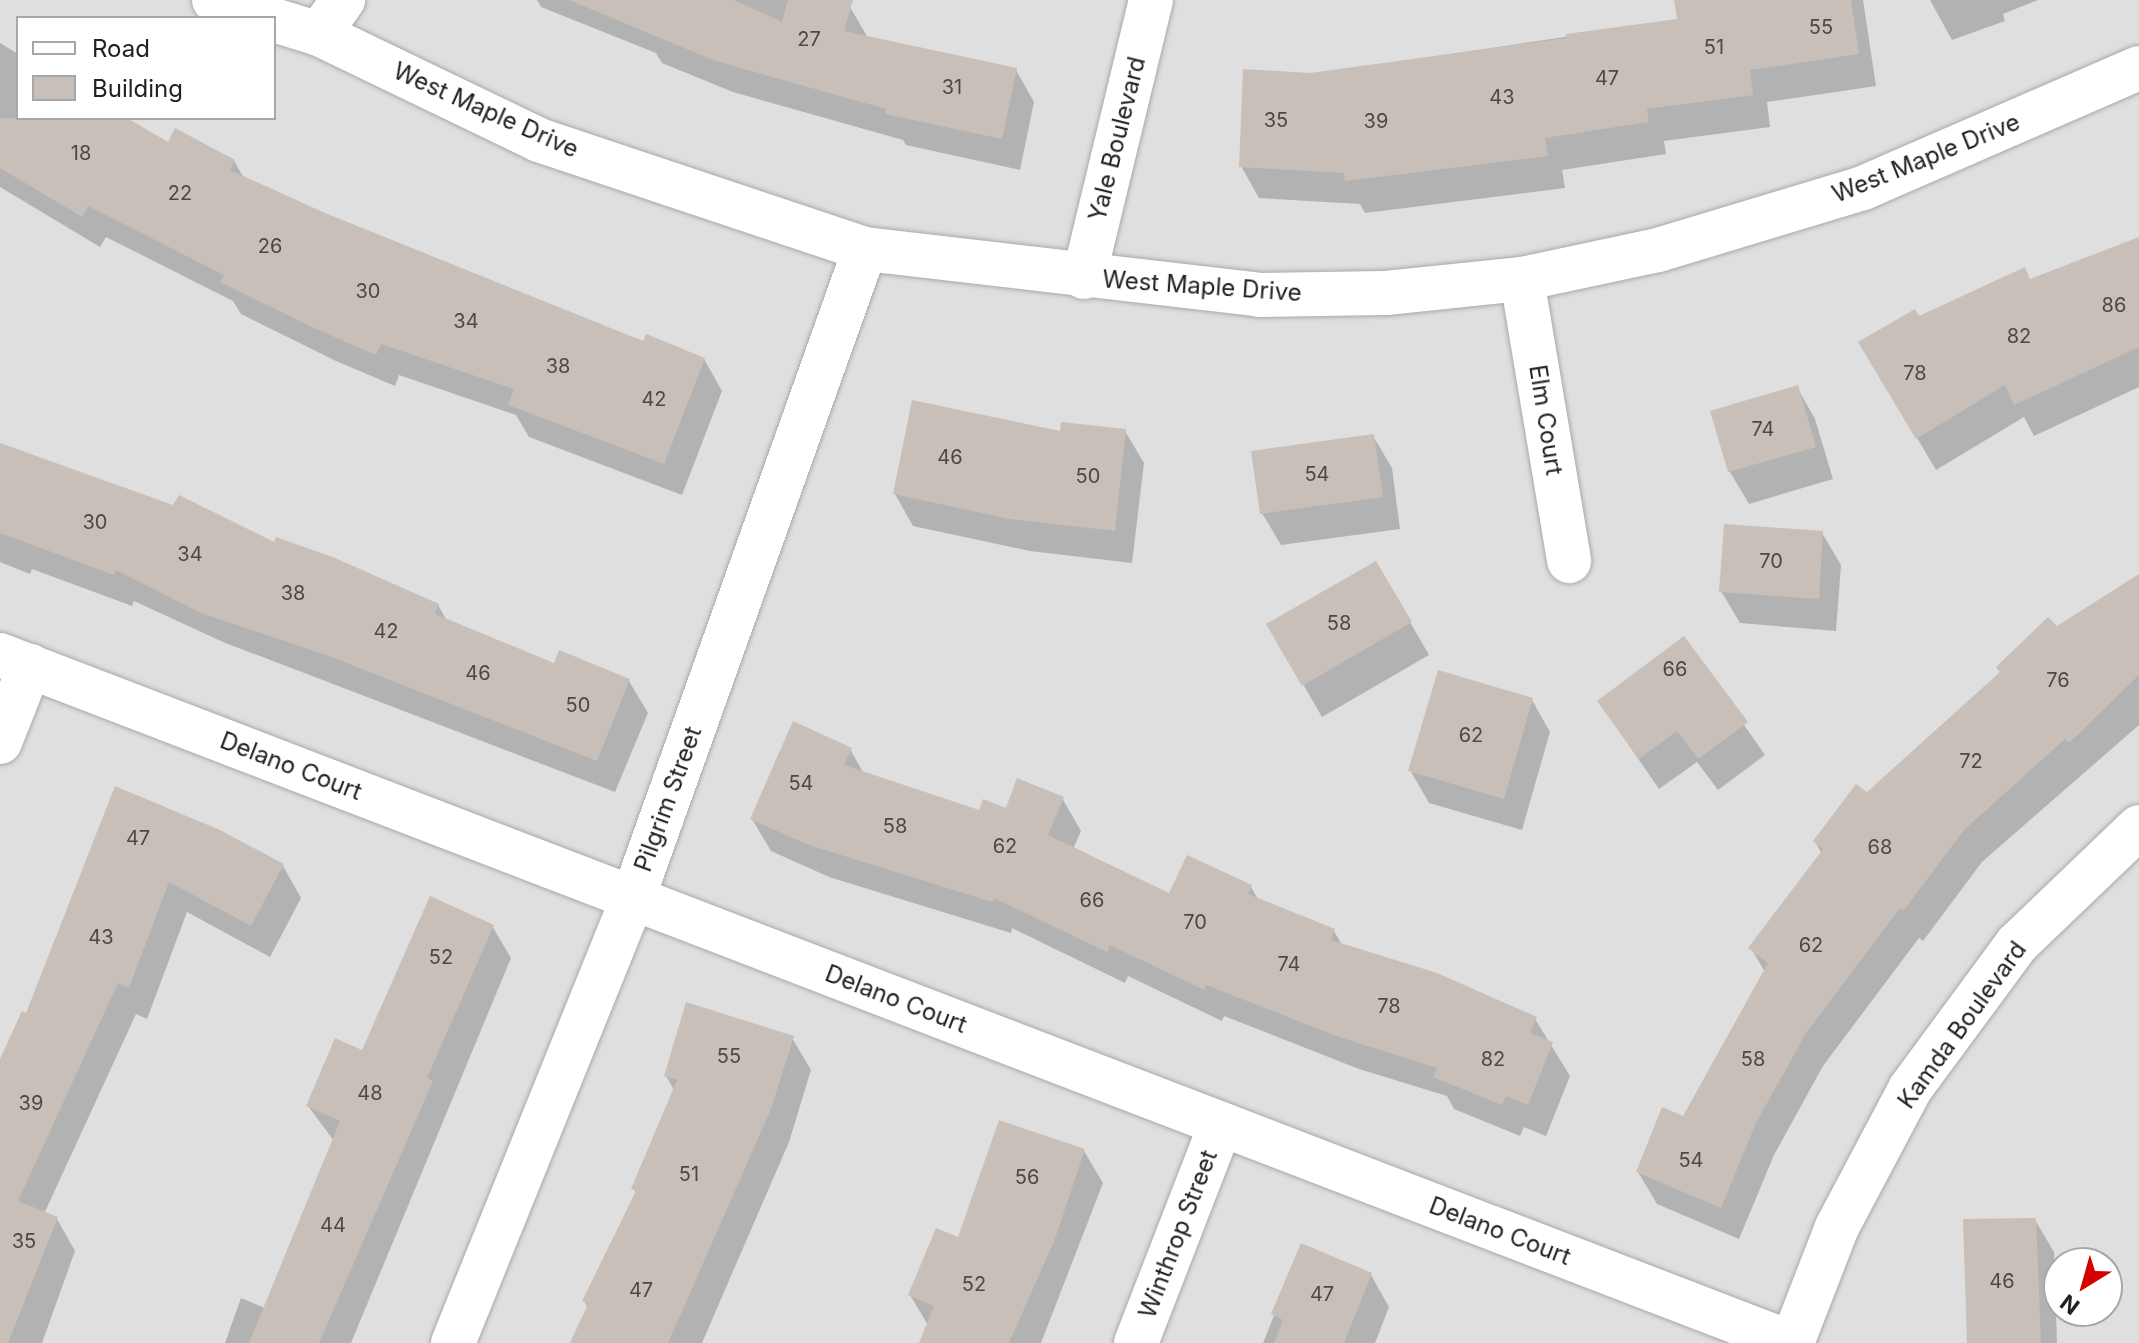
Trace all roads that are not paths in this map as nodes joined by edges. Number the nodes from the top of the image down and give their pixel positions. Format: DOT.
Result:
graph roads {
  1 [pos="214,0"];
  2 [pos="287,0"];
  3 [pos="1151,0"];
  4 [pos="263,16"];
  5 [pos="331,17"];
  6 [pos="276,19"];
  7 [pos="2139,68"];
  8 [pos="865,249"];
  9 [pos="1084,277"];
  10 [pos="1522,279"];
  11 [pos="1569,561"];
  12 [pos="15,660"];
  13 [pos="0,742"];
  14 [pos="2139,827"];
  15 [pos="633,898"];
  16 [pos="1221,1124"];
  17 [pos="453,1343"];
  18 [pos="1136,1343"];
  19 [pos="1792,1343"];
  1 -- 4 [label="street, West Maple Drive"];
  2 -- 5 [label="street, West Maple Drive"];
  3 -- 9 [label="street, Yale Boulevard"];
  5 -- 6 [label="street, West Maple Drive"];
  5 -- 8 [label="street, West Maple Drive"];
  7 -- 10 [label="street, West Maple Drive"];
  8 -- 9 [label="street, West Maple Drive"];
  8 -- 15 [label="street, Pilgrim Street"];
  9 -- 10 [label="street, West Maple Drive"];
  10 -- 11 [label="street, Elm Court"];
  12 -- 13 [label="street"];
  12 -- 15 [label="street, Delano Court"];
  14 -- 19 [label="street, Kamda Boulevard"];
  15 -- 16 [label="street, Delano Court"];
  15 -- 17 [label="street, Pilgrim Street"];
  16 -- 18 [label="street, Winthrop Street"];
  16 -- 19 [label="street, Delano Court"];
}
